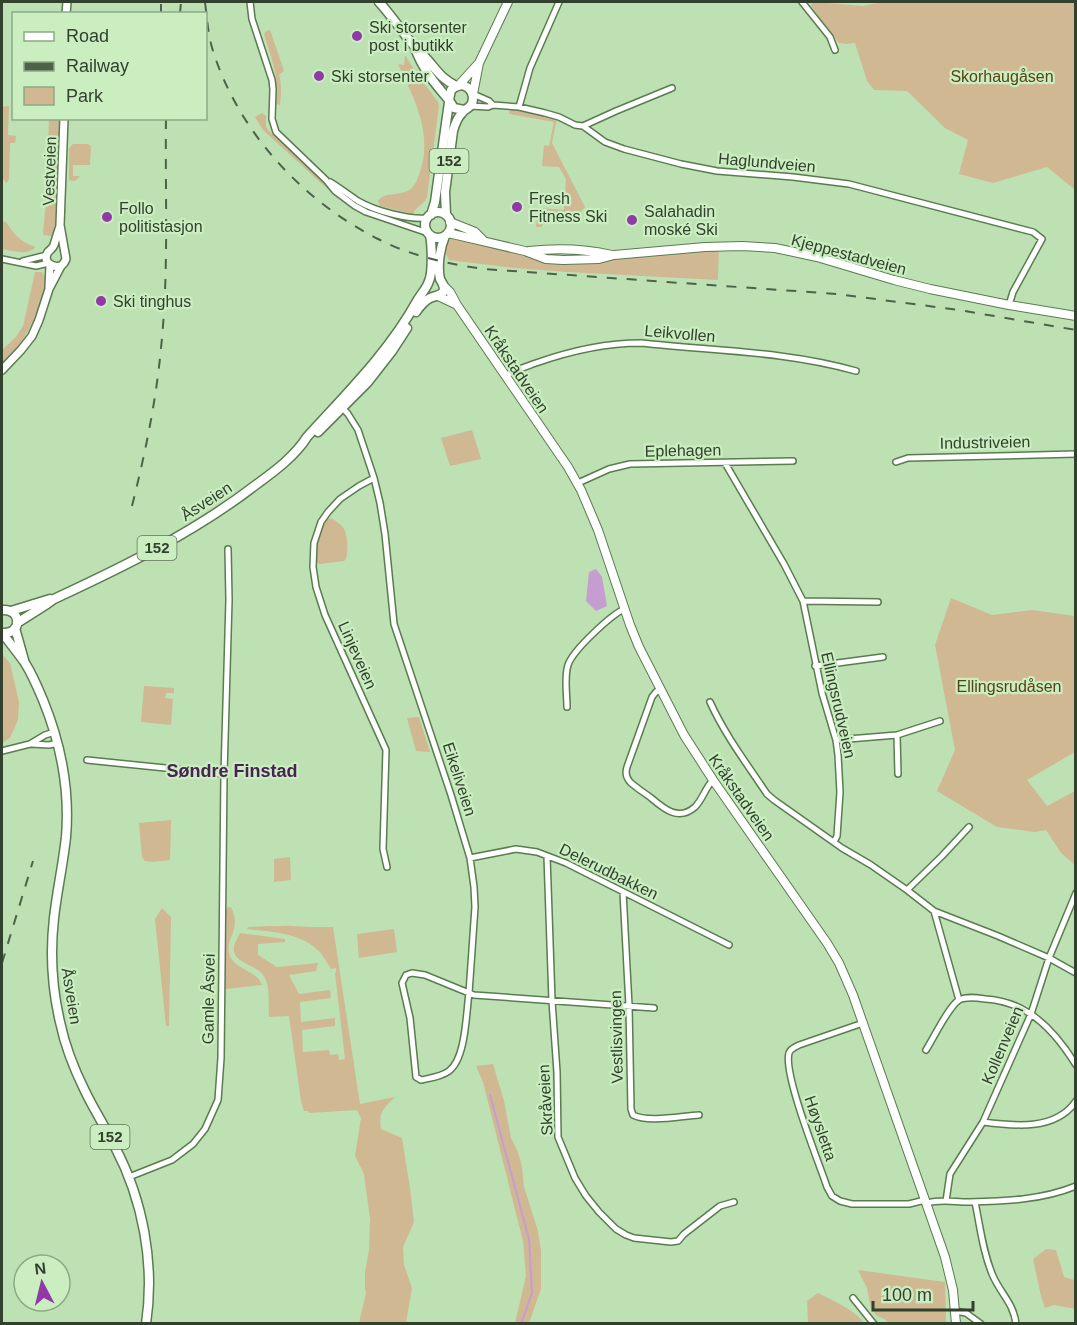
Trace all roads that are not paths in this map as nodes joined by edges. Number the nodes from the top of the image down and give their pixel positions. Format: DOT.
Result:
graph roads {
  1 [pos="250,2"];
  2 [pos="379,2"];
  3 [pos="508,2"];
  4 [pos="559,2"];
  5 [pos="802,2"];
  6 [pos="415,46"];
  7 [pos="835,50"];
  8 [pos="479,63"];
  9 [pos="457,86"];
  10 [pos="672,88"];
  11 [pos="472,94"];
  12 [pos="449,101"];
  13 [pos="493,105"];
  14 [pos="519,107"];
  15 [pos="467,108"];
  16 [pos="64,120"];
  17 [pos="583,126"];
  18 [pos="326,180"];
  19 [pos="429,216"];
  20 [pos="448,219"];
  21 [pos="60,225"];
  22 [pos="429,234"];
  23 [pos="447,234"];
  24 [pos="484,241"];
  25 [pos="64,251"];
  26 [pos="50,252"];
  27 [pos="2,259"];
  28 [pos="20,262"];
  29 [pos="49,264"];
  30 [pos="61,266"];
  31 [pos="428,284"];
  32 [pos="442,284"];
  33 [pos="49,289"];
  34 [pos="436,296"];
  35 [pos="458,305"];
  36 [pos="1009,305"];
  37 [pos="1076,316"];
  38 [pos="2,370"];
  39 [pos="856,371"];
  40 [pos="505,376"];
  41 [pos="340,405"];
  42 [pos="1076,454"];
  43 [pos="793,461"];
  44 [pos="896,462"];
  45 [pos="725,463"];
  46 [pos="374,478"];
  47 [pos="578,483"];
  48 [pos="228,549"];
  49 [pos="54,599"];
  50 [pos="803,601"];
  51 [pos="878,602"];
  52 [pos="5,608"];
  53 [pos="624,609"];
  54 [pos="16,626"];
  55 [pos="2,633"];
  56 [pos="883,657"];
  57 [pos="25,663"];
  58 [pos="815,666"];
  59 [pos="661,689"];
  60 [pos="710,702"];
  61 [pos="567,707"];
  62 [pos="940,721"];
  63 [pos="55,732"];
  64 [pos="897,735"];
  65 [pos="836,740"];
  66 [pos="57,742"];
  67 [pos="30,744"];
  68 [pos="2,752"];
  69 [pos="87,760"];
  70 [pos="224,774"];
  71 [pos="898,774"];
  72 [pos="714,780"];
  73 [pos="969,827"];
  74 [pos="834,842"];
  75 [pos="547,856"];
  76 [pos="470,858"];
  77 [pos="387,867"];
  78 [pos="908,890"];
  79 [pos="623,892"];
  80 [pos="1076,894"];
  81 [pos="934,911"];
  82 [pos="729,945"];
  83 [pos="1049,958"];
  84 [pos="1076,973"];
  85 [pos="469,993"];
  86 [pos="959,1000"];
  87 [pos="552,1001"];
  88 [pos="629,1006"];
  89 [pos="654,1008"];
  90 [pos="1031,1014"];
  91 [pos="863,1023"];
  92 [pos="926,1050"];
  93 [pos="1076,1065"];
  94 [pos="1076,1101"];
  95 [pos="699,1115"];
  96 [pos="983,1122"];
  97 [pos="129,1177"];
  98 [pos="1076,1186"];
  99 [pos="946,1201"];
  100 [pos="734,1202"];
  101 [pos="926,1202"];
  102 [pos="975,1202"];
  103 [pos="853,1298"];
  104 [pos="955,1311"];
  105 [pos="146,1323"];
  106 [pos="874,1323"];
  107 [pos="956,1323"];
  108 [pos="981,1323"];
  109 [pos="1016,1323"];
  1 -- 18 [label="street"];
  2 -- 6 [label="main road"];
  3 -- 8 [label="main road"];
  4 -- 14 [label="street"];
  5 -- 7 [label="street"];
  6 -- 9 [label="main road"];
  6 -- 12 [label="main road"];
  8 -- 9 [label="main road"];
  8 -- 11 [label="main road"];
  9 -- 11 [label="main road"];
  9 -- 12 [label="main road"];
  10 -- 17 [label="street"];
  11 -- 13 [label="street, Haglundveien"];
  11 -- 15 [label="main road"];
  12 -- 15 [label="main road"];
  12 -- 19 [label="main road, 152"];
  13 -- 14 [label="street, Haglundveien"];
  13 -- 15 [label="street, Haglundveien"];
  14 -- 17 [label="street, Haglundveien"];
  15 -- 20 [label="main road, 152"];
  16 -- 21 [label="street, Vestveien"];
  17 -- 36 [label="street, Haglundveien"];
  18 -- 19 [label="street"];
  18 -- 22 [label="street"];
  19 -- 20 [label="main road"];
  19 -- 22 [label="main road, 152"];
  20 -- 23 [label="main road, 152"];
  20 -- 24 [label="main road, Kjeppestadveien"];
  21 -- 25 [label="street, Vestveien"];
  21 -- 26 [label="street, Vestveien"];
  22 -- 23 [label="main road"];
  22 -- 31 [label="main road, 152"];
  23 -- 24 [label="main road, Kjeppestadveien"];
  23 -- 32 [label="main road, 152"];
  24 -- 36 [label="main road, Kjeppestadveien"];
  25 -- 26 [label="street"];
  25 -- 30 [label="street, Vestveien"];
  26 -- 28 [label="street"];
  26 -- 29 [label="street, Vestveien"];
  27 -- 28 [label="street"];
  28 -- 29 [label="street"];
  29 -- 30 [label="street"];
  29 -- 33 [label="street, Vestveien"];
  30 -- 33 [label="street, Vestveien"];
  31 -- 32 [label="main road"];
  31 -- 34 [label="main road"];
  31 -- 41 [label="main road, Åsveien / 152"];
  32 -- 34 [label="main road, 152"];
  32 -- 35 [label="main road, Kråkstadveien"];
  33 -- 38 [label="street, Vestveien"];
  34 -- 35 [label="main road"];
  34 -- 41 [label="main road, Åsveien / 152"];
  35 -- 40 [label="main road, Kråkstadveien"];
  36 -- 37 [label="main road, Kjeppestadveien"];
  39 -- 40 [label="street, Leikvollen"];
  40 -- 47 [label="main road, Kråkstadveien"];
  41 -- 46 [label="street, Eikeliveien"];
  41 -- 49 [label="main road, Åsveien / 152"];
  42 -- 44 [label="street, Industriveien"];
  43 -- 45 [label="street, Eplehagen"];
  45 -- 47 [label="street, Eplehagen"];
  45 -- 50 [label="street, Ellingsrudveien"];
  46 -- 76 [label="street, Eikeliveien"];
  46 -- 77 [label="street, Linjeveien"];
  47 -- 53 [label="main road, Kråkstadveien"];
  48 -- 70 [label="street, Gamle Åsvei"];
  49 -- 52 [label="main road, Åsveien / 152"];
  49 -- 54 [label="main road, Åsveien / 152"];
  50 -- 51 [label="street"];
  50 -- 58 [label="street, Ellingsrudveien"];
  52 -- 54 [label="main road"];
  53 -- 59 [label="main road, Kråkstadveien"];
  53 -- 61 [label="street"];
  54 -- 55 [label="main road"];
  54 -- 57 [label="main road, Åsveien / 152"];
  55 -- 57 [label="main road, Åsveien / 152"];
  56 -- 58 [label="street"];
  57 -- 63 [label="main road, Åsveien / 152"];
  58 -- 65 [label="street, Ellingsrudveien"];
  59 -- 72 [label="main road, Kråkstadveien"];
  59 -- 72 [label="street"];
  60 -- 74 [label="street"];
  62 -- 64 [label="street"];
  63 -- 66 [label="main road, Åsveien / 152"];
  63 -- 67 [label="street"];
  64 -- 65 [label="street"];
  64 -- 71 [label="street"];
  65 -- 74 [label="street, Ellingsrudveien"];
  66 -- 67 [label="street"];
  66 -- 97 [label="main road, Åsveien / 152"];
  67 -- 68 [label="street"];
  69 -- 70 [label="street"];
  70 -- 97 [label="street, Gamle Åsvei"];
  72 -- 91 [label="main road, Kråkstadveien"];
  73 -- 78 [label="street"];
  74 -- 78 [label="street"];
  75 -- 76 [label="street, Delerudbakken"];
  75 -- 79 [label="street, Delerudbakken"];
  75 -- 87 [label="street, Skråveien"];
  76 -- 85 [label="street, Eikeliveien"];
  78 -- 81 [label="street"];
  79 -- 82 [label="street, Delerudbakken"];
  79 -- 88 [label="street, Vestlisvingen"];
  80 -- 83 [label="street, Kollenveien"];
  81 -- 83 [label="street"];
  81 -- 86 [label="street"];
  83 -- 84 [label="street"];
  83 -- 90 [label="street, Kollenveien"];
  85 -- 85 [label="street, Eikeliveien"];
  85 -- 87 [label="street"];
  86 -- 90 [label="street"];
  86 -- 92 [label="street"];
  87 -- 88 [label="street"];
  87 -- 100 [label="street, Skråveien"];
  88 -- 89 [label="street"];
  88 -- 95 [label="street, Vestlisvingen"];
  90 -- 93 [label="street"];
  90 -- 96 [label="street, Kollenveien"];
  91 -- 101 [label="main road, Kråkstadveien"];
  91 -- 101 [label="street, Høysletta"];
  94 -- 96 [label="street"];
  96 -- 99 [label="street, Kollenveien"];
  97 -- 105 [label="main road, Åsveien / 152"];
  98 -- 102 [label="street"];
  99 -- 101 [label="street"];
  99 -- 102 [label="street"];
  101 -- 104 [label="main road, Kråkstadveien"];
  102 -- 109 [label="street"];
  103 -- 106 [label="street"];
  104 -- 107 [label="main road, Kråkstadveien"];
  104 -- 108 [label="street"];
}
